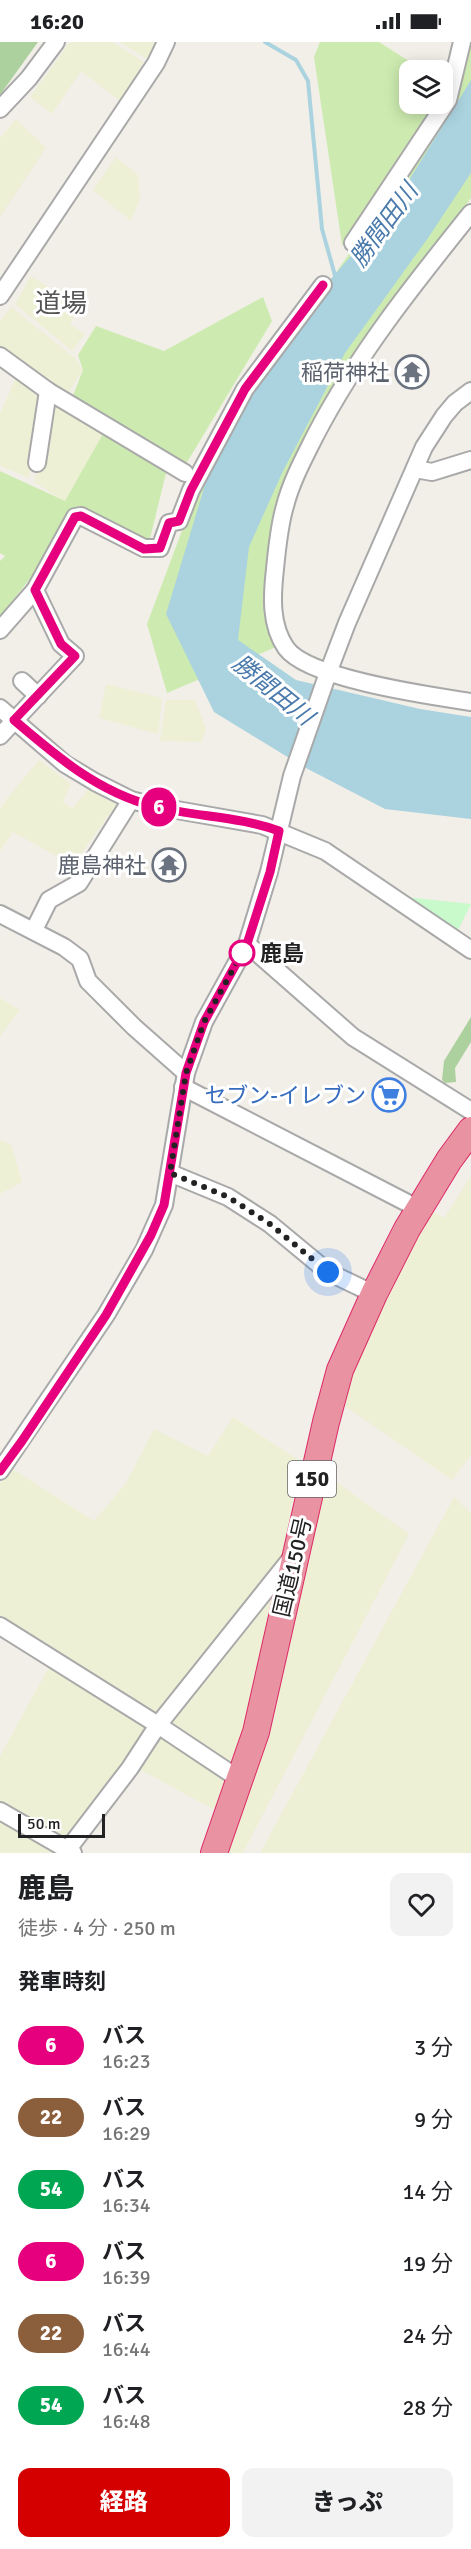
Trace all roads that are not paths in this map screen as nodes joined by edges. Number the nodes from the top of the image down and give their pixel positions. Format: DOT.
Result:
graph roads {
  1 [pos="56,42"];
  2 [pos="166,42"];
  3 [pos="462,42"];
  4 [pos="0,109"];
  5 [pos="471,213"];
  6 [pos="353,243"];
  7 [pos="323,285"];
  8 [pos="0,297"];
  9 [pos="0,356"];
  10 [pos="471,391"];
  11 [pos="48,392"];
  12 [pos="471,460"];
  13 [pos="37,464"];
  14 [pos="415,469"];
  15 [pos="185,473"];
  16 [pos="35,590"];
  17 [pos="0,630"];
  18 [pos="328,675"];
  19 [pos="22,681"];
  20 [pos="38,696"];
  21 [pos="471,702"];
  22 [pos="0,708"];
  23 [pos="14,720"];
  24 [pos="0,736"];
  25 [pos="131,800"];
  26 [pos="279,831"];
  27 [pos="0,914"];
  28 [pos="34,930"];
  29 [pos="247,944"];
  30 [pos="471,950"];
  31 [pos="185,1080"];
  32 [pos="471,1111"];
  33 [pos="471,1130"];
  34 [pos="170,1173"];
  35 [pos="419,1209"];
  36 [pos="374,1294"];
  37 [pos="0,1471"];
  38 [pos="295,1554"];
  39 [pos="0,1626"];
  40 [pos="158,1725"];
  41 [pos="239,1779"];
  42 [pos="0,1811"];
  43 [pos="68,1852"];
  44 [pos="214,1853"];
  1 -- 4 [label="street"];
  2 -- 8 [label="street"];
  3 -- 6 [label="street"];
  5 -- 18 [label="street"];
  7 -- 16 [label="street"];
  9 -- 11 [label="street"];
  10 -- 14 [label="street"];
  11 -- 13 [label="street"];
  11 -- 15 [label="street"];
  12 -- 14 [label="street"];
  14 -- 18 [label="street"];
  16 -- 17 [label="street"];
  16 -- 20 [label="street"];
  18 -- 21 [label="street"];
  18 -- 26 [label="street"];
  19 -- 20 [label="street"];
  20 -- 23 [label="street"];
  22 -- 23 [label="street"];
  23 -- 24 [label="street"];
  23 -- 25 [label="street"];
  25 -- 26 [label="street"];
  25 -- 28 [label="street"];
  26 -- 29 [label="street"];
  26 -- 30 [label="street"];
  27 -- 28 [label="street"];
  28 -- 31 [label="street"];
  29 -- 31 [label="street"];
  29 -- 32 [label="street"];
  31 -- 34 [label="street"];
  31 -- 35 [label="street"];
  33 -- 35 [label="highway, 国道150号 / 150"];
  34 -- 36 [label="street"];
  34 -- 37 [label="street"];
  35 -- 36 [label="highway, 国道150号 / 150"];
  36 -- 38 [label="highway, 国道150号 / 150"];
  38 -- 40 [label="street"];
  38 -- 41 [label="highway, 国道150号 / 150"];
  39 -- 40 [label="street"];
  40 -- 41 [label="street"];
  40 -- 43 [label="street"];
  41 -- 44 [label="highway, 国道150号 / 150"];
  42 -- 43 [label="street"];
}
